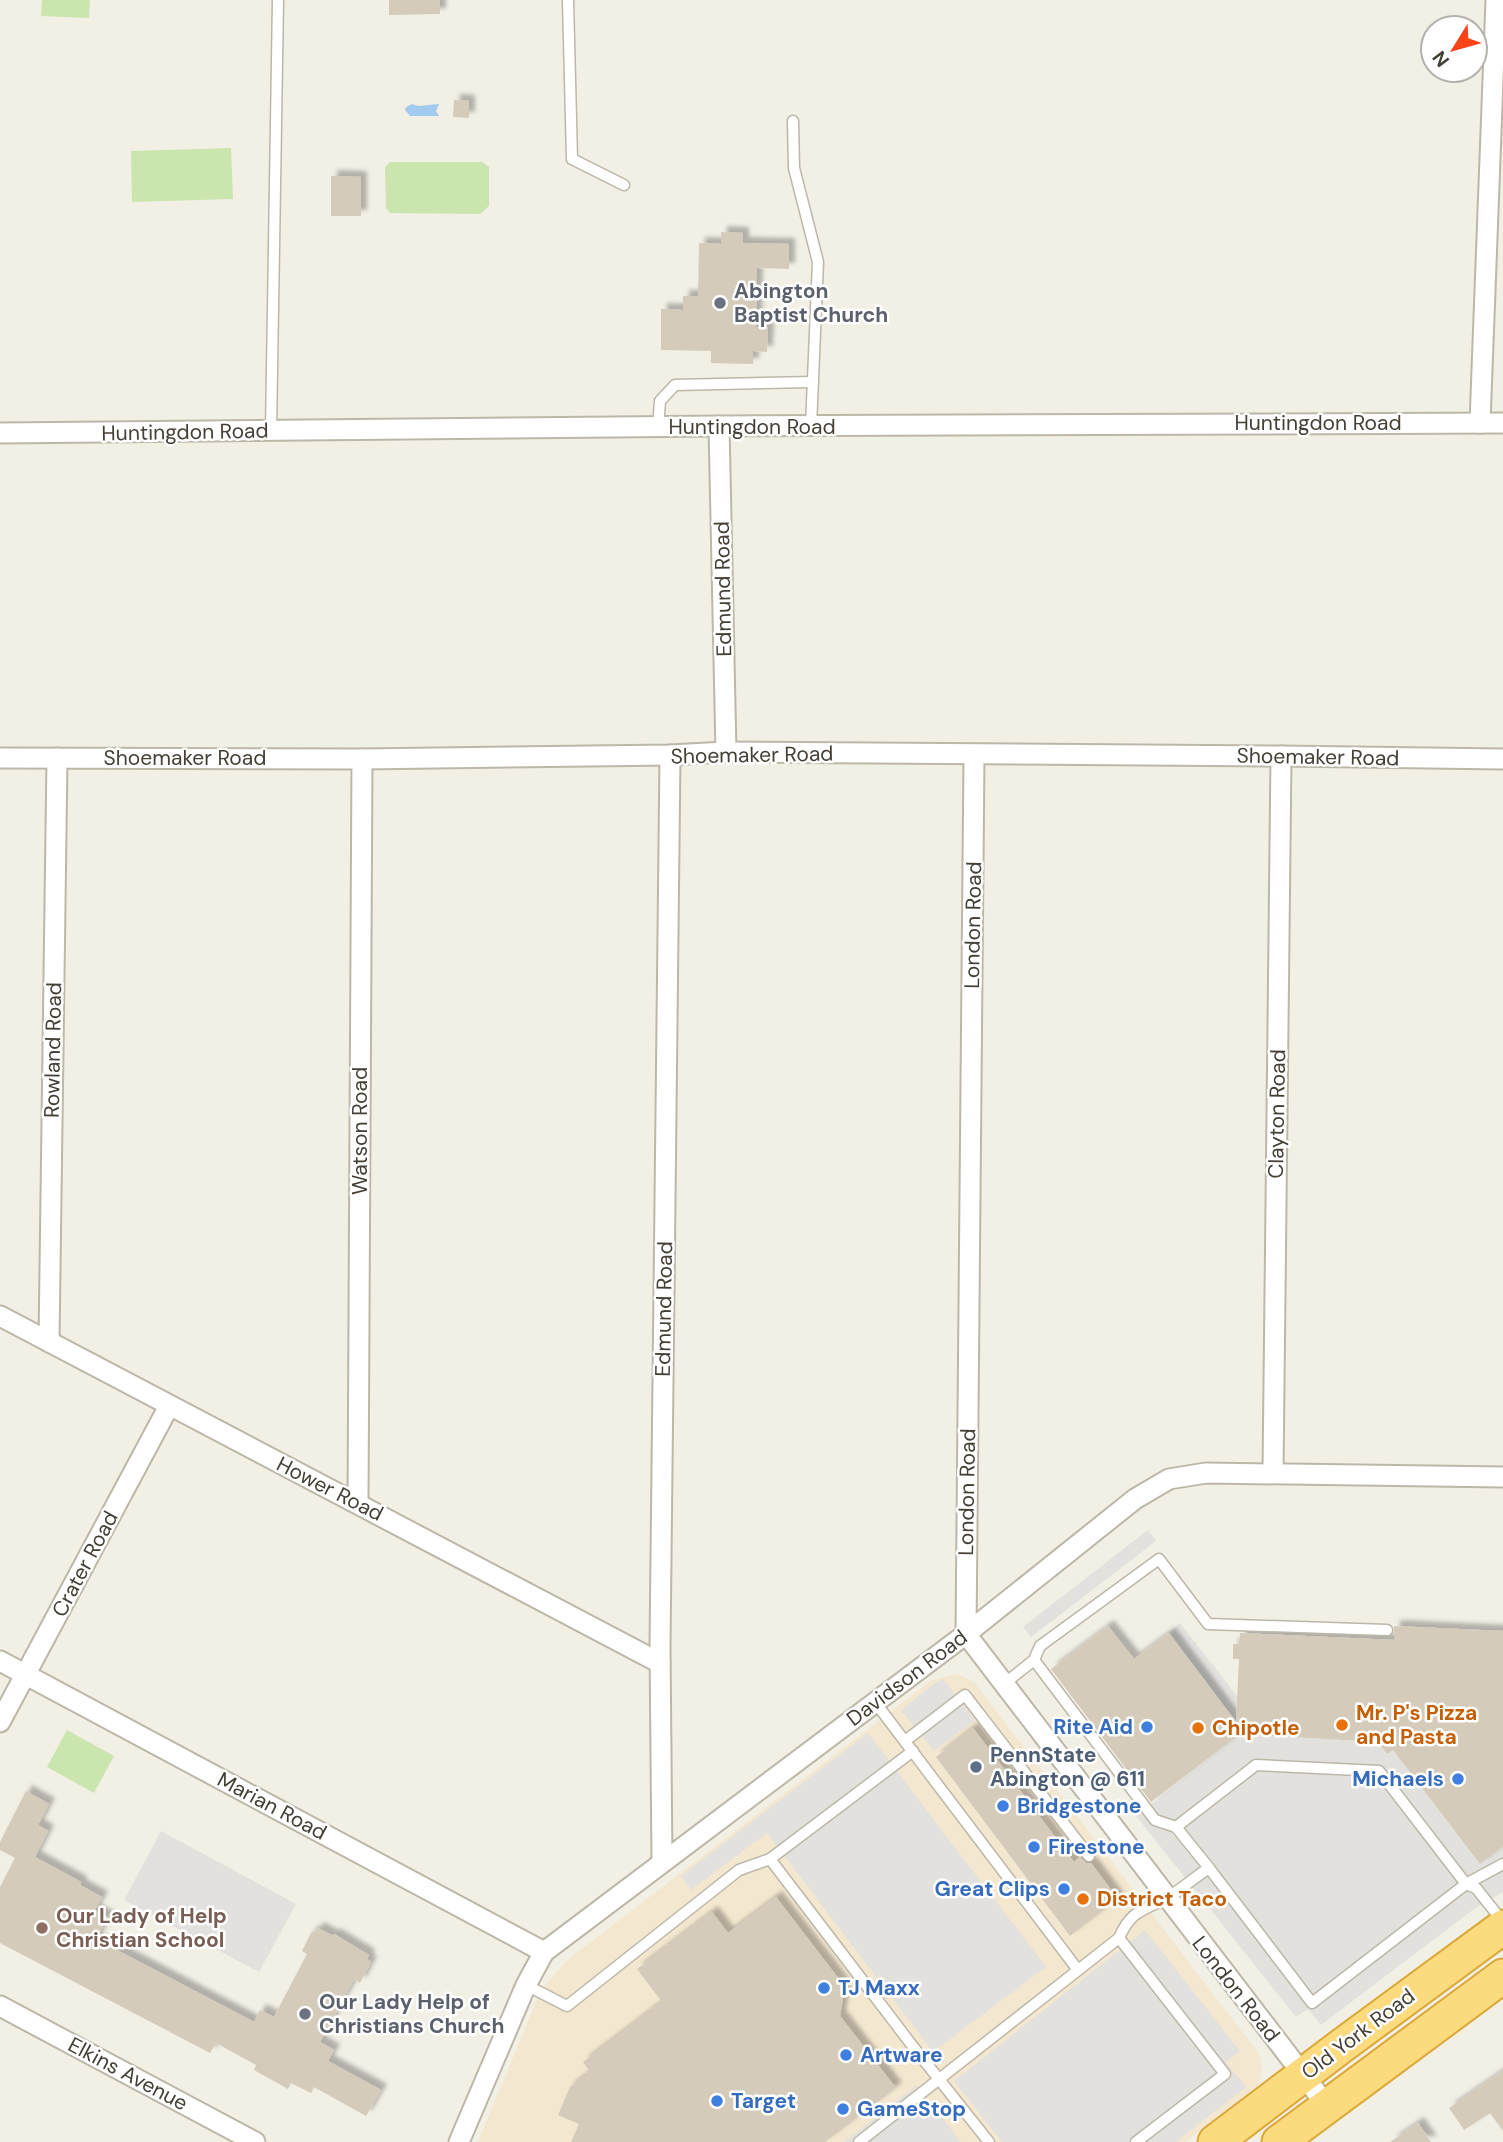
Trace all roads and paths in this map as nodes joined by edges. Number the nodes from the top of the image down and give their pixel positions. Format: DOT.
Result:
graph roads {
  1 [pos="278,0"];
  2 [pos="568,0"];
  3 [pos="1496,0"];
  4 [pos="793,121"];
  5 [pos="624,184"];
  6 [pos="813,382"];
  7 [pos="1480,423"];
  8 [pos="1503,423"];
  9 [pos="719,426"];
  10 [pos="658,427"];
  11 [pos="811,427"];
  12 [pos="271,431"];
  13 [pos="0,433"];
  14 [pos="726,752"];
  15 [pos="670,755"];
  16 [pos="974,755"];
  17 [pos="1281,755"];
  18 [pos="0,758"];
  19 [pos="57,758"];
  20 [pos="362,759"];
  21 [pos="1503,760"];
  22 [pos="0,1316"];
  23 [pos="49,1342"];
  24 [pos="169,1406"];
  25 [pos="1273,1474"];
  26 [pos="1503,1477"];
  27 [pos="358,1503"];
  28 [pos="1387,1630"];
  29 [pos="966,1634"];
  30 [pos="1034,1660"];
  31 [pos="0,1661"];
  32 [pos="660,1663"];
  33 [pos="26,1674"];
  34 [pos="1004,1684"];
  35 [pos="875,1702"];
  36 [pos="0,1722"];
  37 [pos="905,1741"];
  38 [pos="913,1751"];
  39 [pos="1176,1827"];
  40 [pos="1089,1856"];
  41 [pos="770,1859"];
  42 [pos="662,1862"];
  43 [pos="1503,1864"];
  44 [pos="1209,1868"];
  45 [pos="1466,1884"];
  46 [pos="1167,1898"];
  47 [pos="1503,1922"];
  48 [pos="1503,1927"];
  49 [pos="1119,1938"];
  50 [pos="544,1952"];
  51 [pos="1078,1970"];
  52 [pos="1503,1976"];
  53 [pos="526,1985"];
  54 [pos="0,2006"];
  55 [pos="1302,2075"];
  56 [pos="940,2080"];
  57 [pos="1327,2106"];
  58 [pos="255,2142"];
  59 [pos="459,2142"];
  60 [pos="859,2142"];
  61 [pos="989,2142"];
  62 [pos="1136,2142"];
  63 [pos="1215,2142"];
  64 [pos="1279,2142"];
  1 -- 12 [label="lane"];
  2 -- 5 [label="lane"];
  3 -- 7 [label="street"];
  4 -- 6 [label="lane"];
  6 -- 10 [label="lane"];
  6 -- 11 [label="lane"];
  7 -- 8 [label="street, Huntingdon Road"];
  7 -- 11 [label="street, Huntingdon Road"];
  9 -- 10 [label="street, Huntingdon Road"];
  9 -- 11 [label="street, Huntingdon Road"];
  9 -- 14 [label="street, Edmund Road"];
  10 -- 12 [label="street, Huntingdon Road"];
  12 -- 13 [label="street, Huntingdon Road"];
  14 -- 15 [label="street, Shoemaker Road"];
  14 -- 16 [label="street, Shoemaker Road"];
  15 -- 20 [label="street, Shoemaker Road"];
  15 -- 32 [label="street, Edmund Road"];
  16 -- 17 [label="street, Shoemaker Road"];
  16 -- 29 [label="street, London Road"];
  17 -- 21 [label="street, Shoemaker Road"];
  17 -- 25 [label="street, Clayton Road"];
  18 -- 19 [label="street, Shoemaker Road"];
  19 -- 20 [label="street, Shoemaker Road"];
  19 -- 23 [label="street, Rowland Road"];
  20 -- 27 [label="street, Watson Road"];
  22 -- 23 [label="street, Hower Road"];
  23 -- 24 [label="street, Hower Road"];
  24 -- 27 [label="street, Hower Road"];
  24 -- 33 [label="street, Crater Road"];
  25 -- 26 [label="street, Davidson Road"];
  25 -- 29 [label="street, Davidson Road"];
  27 -- 32 [label="street, Hower Road"];
  28 -- 30 [label="lane"];
  29 -- 34 [label="street, London Road"];
  29 -- 35 [label="street, Davidson Road"];
  30 -- 34 [label="lane"];
  30 -- 39 [label="lane"];
  31 -- 33 [label="street, Marian Road"];
  32 -- 42 [label="street, Edmund Road"];
  33 -- 36 [label="street, Crater Road"];
  33 -- 50 [label="street, Marian Road"];
  34 -- 46 [label="street, London Road"];
  35 -- 37 [label="lane"];
  35 -- 42 [label="street, Davidson Road"];
  37 -- 38 [label="lane"];
  37 -- 40 [label="lane"];
  38 -- 41 [label="lane"];
  38 -- 51 [label="lane"];
  39 -- 44 [label="lane"];
  39 -- 45 [label="lane"];
  41 -- 53 [label="lane"];
  41 -- 56 [label="lane"];
  42 -- 50 [label="street, Davidson Road"];
  43 -- 45 [label="lane"];
  44 -- 45 [label="lane"];
  44 -- 46 [label="lane"];
  45 -- 47 [label="lane"];
  46 -- 49 [label="lane"];
  46 -- 55 [label="street, London Road"];
  48 -- 55 [label="highway, Old York Road"];
  49 -- 51 [label="lane"];
  49 -- 62 [label="lane"];
  50 -- 53 [label="street, Davidson Road"];
  51 -- 56 [label="lane"];
  52 -- 57 [label="highway, Old York Road"];
  53 -- 59 [label="street, Davidson Road"];
  54 -- 58 [label="street, Elkins Avenue"];
  55 -- 57 [label="street, London Road"];
  55 -- 63 [label="highway, Old York Road"];
  56 -- 60 [label="lane"];
  56 -- 61 [label="lane"];
  57 -- 64 [label="highway, Old York Road"];
}
